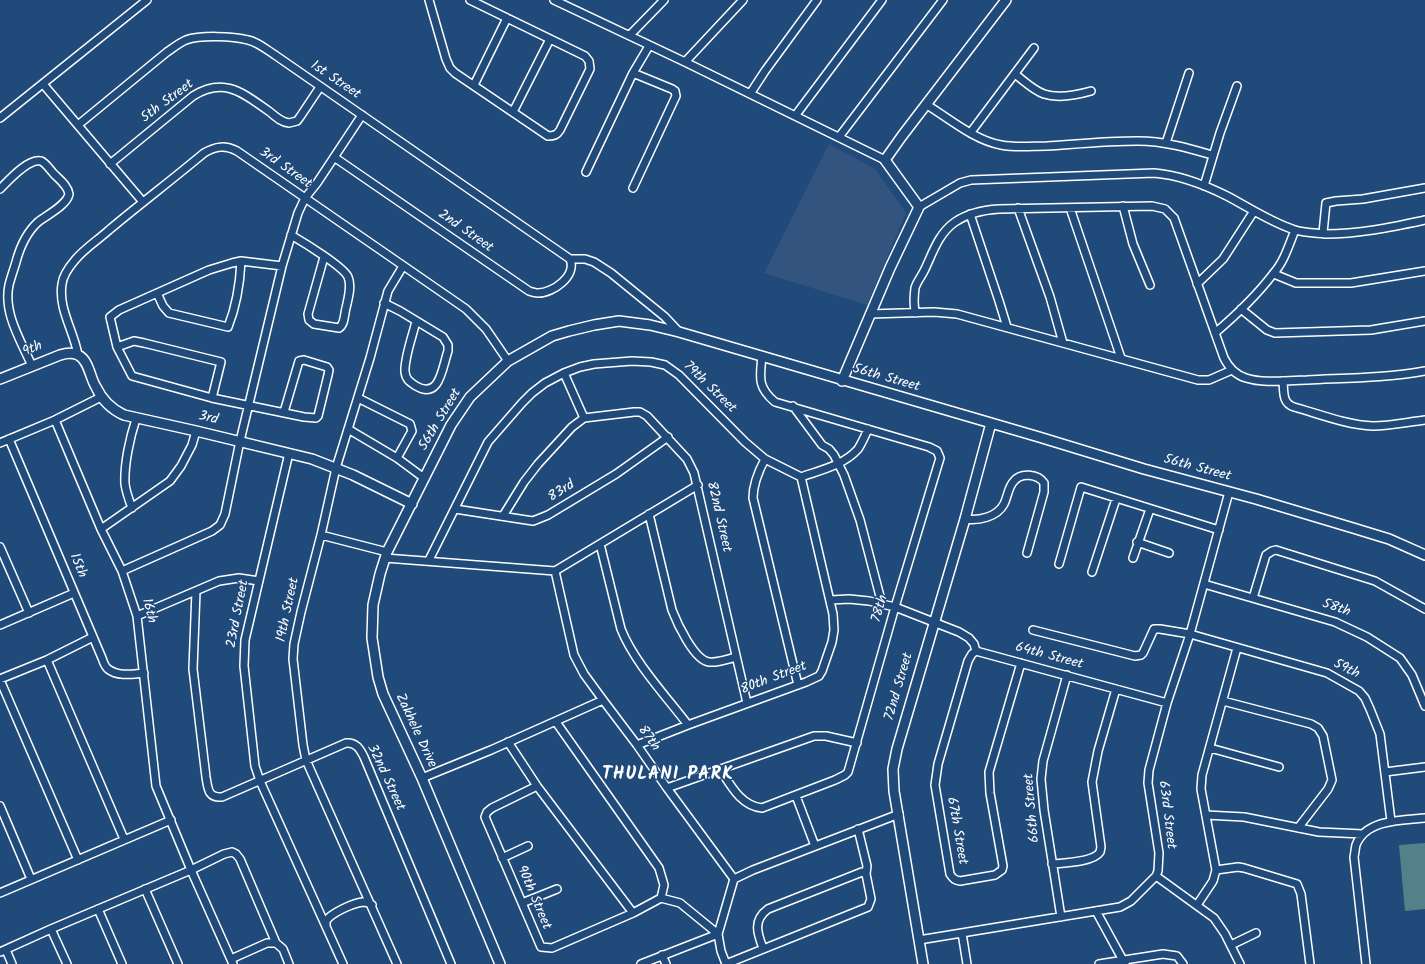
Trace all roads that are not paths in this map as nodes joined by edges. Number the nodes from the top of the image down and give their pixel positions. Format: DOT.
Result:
graph roads {
  1 [pos="147,0"];
  2 [pos="429,0"];
  3 [pos="470,0"];
  4 [pos="554,0"];
  5 [pos="664,0"];
  6 [pos="743,0"];
  7 [pos="817,0"];
  8 [pos="882,0"];
  9 [pos="943,0"];
  10 [pos="1006,0"];
  11 [pos="507,18"];
  12 [pos="630,35"];
  13 [pos="550,39"];
  14 [pos="649,46"];
  15 [pos="1034,48"];
  16 [pos="685,62"];
  17 [pos="633,73"];
  18 [pos="1189,73"];
  19 [pos="1015,74"];
  20 [pos="43,84"];
  21 [pos="474,85"];
  22 [pos="1237,86"];
  23 [pos="320,87"];
  24 [pos="1092,92"];
  25 [pos="750,94"];
  26 [pos="927,105"];
  27 [pos="513,112"];
  28 [pos="362,115"];
  29 [pos="795,116"];
  30 [pos="0,118"];
  31 [pos="78,125"];
  32 [pos="971,132"];
  33 [pos="839,137"];
  34 [pos="1166,143"];
  35 [pos="1212,156"];
  36 [pos="334,157"];
  37 [pos="885,160"];
  38 [pos="110,164"];
  39 [pos="586,172"];
  40 [pos="1204,186"];
  41 [pos="633,188"];
  42 [pos="1425,188"];
  43 [pos="0,189"];
  44 [pos="305,198"];
  45 [pos="143,202"];
  46 [pos="1123,206"];
  47 [pos="919,207"];
  48 [pos="1018,208"];
  49 [pos="1070,208"];
  50 [pos="1254,210"];
  51 [pos="970,214"];
  52 [pos="1425,220"];
  53 [pos="1295,230"];
  54 [pos="291,234"];
  55 [pos="1323,234"];
  56 [pos="324,257"];
  57 [pos="570,259"];
  58 [pos="241,261"];
  59 [pos="282,266"];
  60 [pos="403,266"];
  61 [pos="1425,271"];
  62 [pos="1274,274"];
  63 [pos="1197,284"];
  64 [pos="1150,285"];
  65 [pos="157,293"];
  66 [pos="62,300"];
  67 [pos="384,303"];
  68 [pos="1241,309"];
  69 [pos="916,313"];
  70 [pos="870,314"];
  71 [pos="416,321"];
  72 [pos="1425,321"];
  73 [pos="1007,327"];
  74 [pos="679,332"];
  75 [pos="1215,333"];
  76 [pos="1063,343"];
  77 [pos="117,347"];
  78 [pos="78,355"];
  79 [pos="762,356"];
  80 [pos="1121,358"];
  81 [pos="508,361"];
  82 [pos="32,366"];
  83 [pos="1232,370"];
  84 [pos="1425,371"];
  85 [pos="564,373"];
  86 [pos="0,379"];
  87 [pos="842,380"];
  88 [pos="1283,381"];
  89 [pos="101,397"];
  90 [pos="212,398"];
  91 [pos="358,398"];
  92 [pos="250,406"];
  93 [pos="792,406"];
  94 [pos="284,412"];
  95 [pos="584,418"];
  96 [pos="136,419"];
  97 [pos="55,420"];
  98 [pos="1425,420"];
  99 [pos="991,423"];
  100 [pos="348,429"];
  101 [pos="868,429"];
  102 [pos="196,431"];
  103 [pos="668,438"];
  104 [pos="9,439"];
  105 [pos="240,441"];
  106 [pos="0,443"];
  107 [pos="289,454"];
  108 [pos="397,458"];
  109 [pos="765,460"];
  110 [pos="839,464"];
  111 [pos="336,468"];
  112 [pos="424,478"];
  113 [pos="801,478"];
  114 [pos="698,485"];
  115 [pos="1229,492"];
  116 [pos="1116,498"];
  117 [pos="412,504"];
  118 [pos="132,508"];
  119 [pos="455,509"];
  120 [pos="1150,509"];
  121 [pos="649,514"];
  122 [pos="503,516"];
  123 [pos="965,519"];
  124 [pos="101,529"];
  125 [pos="1219,530"];
  126 [pos="321,535"];
  127 [pos="1138,542"];
  128 [pos="600,544"];
  129 [pos="0,547"];
  130 [pos="1027,553"];
  131 [pos="1169,553"];
  132 [pos="386,555"];
  133 [pos="1425,555"];
  134 [pos="1133,558"];
  135 [pos="429,560"];
  136 [pos="1059,564"];
  137 [pos="122,571"];
  138 [pos="555,571"];
  139 [pos="1092,572"];
  140 [pos="259,581"];
  141 [pos="1204,584"];
  142 [pos="196,591"];
  143 [pos="74,593"];
  144 [pos="1253,598"];
  145 [pos="831,600"];
  146 [pos="882,604"];
  147 [pos="895,607"];
  148 [pos="1425,609"];
  149 [pos="29,613"];
  150 [pos="137,616"];
  151 [pos="934,622"];
  152 [pos="0,625"];
  153 [pos="1033,630"];
  154 [pos="1190,634"];
  155 [pos="93,637"];
  156 [pos="1237,648"];
  157 [pos="976,651"];
  158 [pos="736,657"];
  159 [pos="47,660"];
  160 [pos="1020,663"];
  161 [pos="144,673"];
  162 [pos="1067,675"];
  163 [pos="0,679"];
  164 [pos="798,685"];
  165 [pos="1116,689"];
  166 [pos="603,700"];
  167 [pos="1223,701"];
  168 [pos="747,703"];
  169 [pos="1168,704"];
  170 [pos="1425,706"];
  171 [pos="556,722"];
  172 [pos="688,724"];
  173 [pos="508,742"];
  174 [pos="857,743"];
  175 [pos="637,745"];
  176 [pos="1210,748"];
  177 [pos="306,760"];
  178 [pos="1425,767"];
  179 [pos="1279,768"];
  180 [pos="720,769"];
  181 [pos="1385,772"];
  182 [pos="422,778"];
  183 [pos="260,781"];
  184 [pos="537,786"];
  185 [pos="667,788"];
  186 [pos="796,796"];
  187 [pos="0,806"];
  188 [pos="899,814"];
  189 [pos="1206,815"];
  190 [pos="1425,818"];
  191 [pos="171,820"];
  192 [pos="1391,822"];
  193 [pos="1298,828"];
  194 [pos="858,829"];
  195 [pos="1363,834"];
  196 [pos="124,839"];
  197 [pos="528,846"];
  198 [pos="815,846"];
  199 [pos="502,858"];
  200 [pos="78,860"];
  201 [pos="1052,864"];
  202 [pos="190,870"];
  203 [pos="1216,870"];
  204 [pos="866,874"];
  205 [pos="1156,876"];
  206 [pos="31,879"];
  207 [pos="734,879"];
  208 [pos="145,889"];
  209 [pos="557,889"];
  210 [pos="0,893"];
  211 [pos="661,898"];
  212 [pos="522,903"];
  213 [pos="372,905"];
  214 [pos="1197,905"];
  215 [pos="98,910"];
  216 [pos="1096,911"];
  217 [pos="633,913"];
  218 [pos="1061,917"];
  219 [pos="326,926"];
  220 [pos="51,928"];
  221 [pos="962,933"];
  222 [pos="1256,933"];
  223 [pos="718,934"];
  224 [pos="918,940"];
  225 [pos="276,943"];
  226 [pos="1231,945"];
  227 [pos="763,948"];
  228 [pos="3,951"];
  229 [pos="662,955"];
  230 [pos="232,961"];
  231 [pos="1124,962"];
  232 [pos="12,964"];
  233 [pos="67,964"];
  234 [pos="122,964"];
  235 [pos="178,964"];
  236 [pos="288,964"];
  237 [pos="343,964"];
  238 [pos="397,964"];
  239 [pos="451,964"];
  240 [pos="500,964"];
  241 [pos="641,964"];
  242 [pos="666,964"];
  243 [pos="726,964"];
  244 [pos="923,964"];
  245 [pos="967,964"];
  246 [pos="1099,964"];
  247 [pos="1183,964"];
  248 [pos="1240,964"];
  249 [pos="1310,964"];
  250 [pos="1366,964"];
  1 -- 20 [label="street"];
  2 -- 21 [label="street"];
  3 -- 11 [label="street"];
  4 -- 12 [label="street"];
  5 -- 12 [label="street"];
  6 -- 16 [label="street"];
  7 -- 25 [label="street"];
  8 -- 29 [label="street"];
  9 -- 33 [label="street"];
  10 -- 26 [label="street"];
  11 -- 13 [label="street"];
  11 -- 21 [label="street"];
  12 -- 14 [label="street"];
  13 -- 27 [label="street"];
  13 -- 27 [label="street"];
  14 -- 16 [label="street"];
  14 -- 17 [label="street"];
  15 -- 19 [label="street"];
  16 -- 25 [label="street"];
  17 -- 39 [label="street"];
  17 -- 41 [label="street"];
  18 -- 34 [label="street"];
  19 -- 24 [label="street"];
  19 -- 32 [label="street"];
  20 -- 30 [label="street"];
  20 -- 31 [label="street"];
  21 -- 27 [label="street"];
  22 -- 35 [label="street"];
  23 -- 28 [label="street, 1st Street"];
  23 -- 31 [label="street, 1st Street"];
  23 -- 38 [label="street, 5th Street"];
  25 -- 29 [label="street"];
  26 -- 32 [label="street"];
  26 -- 37 [label="street"];
  28 -- 36 [label="street"];
  28 -- 57 [label="street, 1st Street"];
  29 -- 33 [label="street"];
  31 -- 38 [label="street"];
  32 -- 34 [label="street"];
  33 -- 37 [label="street"];
  34 -- 35 [label="street"];
  35 -- 40 [label="street"];
  36 -- 44 [label="street"];
  36 -- 57 [label="street, 2nd Street"];
  37 -- 47 [label="street"];
  38 -- 45 [label="street"];
  40 -- 47 [label="street"];
  40 -- 50 [label="street"];
  42 -- 55 [label="street"];
  43 -- 82 [label="street"];
  44 -- 45 [label="street, 3rd Street"];
  44 -- 54 [label="street"];
  44 -- 60 [label="street, 3rd Street"];
  45 -- 66 [label="street, 3rd Street"];
  46 -- 49 [label="street"];
  46 -- 63 [label="street"];
  46 -- 64 [label="street"];
  47 -- 70 [label="street"];
  48 -- 49 [label="street"];
  48 -- 51 [label="street"];
  48 -- 76 [label="street"];
  49 -- 80 [label="street"];
  50 -- 53 [label="street"];
  50 -- 63 [label="street"];
  51 -- 69 [label="street"];
  51 -- 73 [label="street"];
  52 -- 55 [label="street"];
  53 -- 55 [label="street"];
  53 -- 62 [label="street"];
  54 -- 56 [label="street"];
  54 -- 59 [label="street"];
  56 -- 56 [label="street"];
  57 -- 74 [label="street"];
  58 -- 59 [label="street"];
  58 -- 65 [label="street"];
  58 -- 65 [label="street"];
  59 -- 92 [label="street"];
  60 -- 67 [label="street, 19th Street"];
  60 -- 81 [label="street, 3rd Street"];
  61 -- 62 [label="street"];
  62 -- 68 [label="street"];
  63 -- 75 [label="street"];
  65 -- 77 [label="street"];
  66 -- 78 [label="street, 3rd"];
  67 -- 71 [label="street"];
  67 -- 91 [label="street, 19th Street"];
  68 -- 72 [label="street"];
  68 -- 75 [label="street"];
  69 -- 70 [label="street"];
  69 -- 73 [label="street"];
  70 -- 87 [label="street"];
  71 -- 71 [label="street"];
  73 -- 76 [label="street"];
  74 -- 79 [label="street, 56th Street"];
  74 -- 81 [label="street, 56th Street"];
  75 -- 83 [label="street"];
  76 -- 80 [label="street"];
  77 -- 90 [label="street"];
  77 -- 90 [label="street"];
  78 -- 82 [label="street, 9th"];
  78 -- 89 [label="street, 3rd"];
  79 -- 87 [label="street, 56th Street"];
  79 -- 93 [label="street, 78th"];
  80 -- 83 [label="street"];
  81 -- 112 [label="street, 56th Street"];
  82 -- 86 [label="street, 9th"];
  83 -- 88 [label="street"];
  84 -- 88 [label="street"];
  85 -- 95 [label="street"];
  85 -- 109 [label="street, 79th Street"];
  85 -- 119 [label="street, 79th Street"];
  87 -- 99 [label="street, 56th Street"];
  88 -- 98 [label="street"];
  89 -- 96 [label="street, 3rd"];
  89 -- 97 [label="street"];
  90 -- 92 [label="street"];
  91 -- 100 [label="street, 19th Street"];
  91 -- 108 [label="street"];
  92 -- 94 [label="street"];
  92 -- 105 [label="street"];
  93 -- 101 [label="street, 78th"];
  93 -- 110 [label="street"];
  94 -- 94 [label="street"];
  95 -- 103 [label="street, 82nd Street"];
  95 -- 122 [label="street"];
  96 -- 102 [label="street, 3rd"];
  96 -- 118 [label="street"];
  97 -- 104 [label="street"];
  97 -- 124 [label="street, 16th"];
  99 -- 115 [label="street, 56th Street"];
  99 -- 123 [label="street, 72nd Street"];
  100 -- 108 [label="street"];
  100 -- 111 [label="street, 19th Street"];
  101 -- 110 [label="street"];
  101 -- 147 [label="street, 78th"];
  102 -- 105 [label="street, 3rd"];
  102 -- 118 [label="street"];
  103 -- 114 [label="street, 82nd Street"];
  103 -- 122 [label="street, 83rd"];
  104 -- 106 [label="street"];
  104 -- 143 [label="street, 15th"];
  105 -- 107 [label="street, 3rd"];
  105 -- 137 [label="street"];
  107 -- 111 [label="street, 3rd"];
  107 -- 140 [label="street, 23rd Street"];
  108 -- 112 [label="street"];
  109 -- 113 [label="street, 79th Street"];
  109 -- 164 [label="street"];
  110 -- 113 [label="street"];
  110 -- 146 [label="street"];
  111 -- 117 [label="street, 3rd"];
  111 -- 126 [label="street, 19th Street"];
  112 -- 117 [label="street, 56th Street"];
  113 -- 145 [label="street, 80th Street"];
  114 -- 121 [label="street"];
  114 -- 158 [label="street, 82nd Street"];
  115 -- 125 [label="street, 63rd Street"];
  115 -- 133 [label="street, 56th Street"];
  116 -- 120 [label="street"];
  116 -- 136 [label="street"];
  116 -- 139 [label="street"];
  117 -- 132 [label="street, Zakhele Drive"];
  118 -- 124 [label="street"];
  119 -- 122 [label="street, 83rd"];
  119 -- 135 [label="street, 79th Street"];
  120 -- 125 [label="street"];
  120 -- 127 [label="street"];
  121 -- 128 [label="street"];
  121 -- 158 [label="street"];
  123 -- 130 [label="street"];
  123 -- 151 [label="street, 72nd Street"];
  124 -- 137 [label="street, 16th"];
  125 -- 141 [label="street, 63rd Street"];
  126 -- 132 [label="street"];
  126 -- 177 [label="street, 19th Street"];
  127 -- 131 [label="street"];
  127 -- 134 [label="street"];
  128 -- 138 [label="street"];
  128 -- 172 [label="street"];
  129 -- 149 [label="street"];
  132 -- 135 [label="street"];
  132 -- 182 [label="street, Zakhele Drive"];
  135 -- 138 [label="street"];
  137 -- 150 [label="street, 16th"];
  138 -- 166 [label="street, 87th"];
  140 -- 142 [label="street"];
  140 -- 183 [label="street, 23rd Street"];
  141 -- 144 [label="street, 58th"];
  141 -- 154 [label="street, 63rd Street"];
  142 -- 150 [label="street"];
  142 -- 183 [label="street, 32nd Street"];
  143 -- 149 [label="street"];
  143 -- 155 [label="street, 15th"];
  144 -- 148 [label="street"];
  144 -- 170 [label="street, 58th"];
  145 -- 146 [label="street"];
  145 -- 164 [label="street, 80th Street"];
  146 -- 147 [label="street"];
  147 -- 151 [label="street"];
  147 -- 174 [label="street, 78th"];
  149 -- 152 [label="street"];
  150 -- 161 [label="street, 16th"];
  151 -- 157 [label="street"];
  151 -- 188 [label="street, 72nd Street"];
  153 -- 154 [label="street, 59th"];
  154 -- 156 [label="street, 59th"];
  154 -- 169 [label="street, 63rd Street"];
  155 -- 159 [label="street"];
  155 -- 161 [label="street, 15th"];
  156 -- 167 [label="street"];
  156 -- 181 [label="street, 59th"];
  157 -- 160 [label="street, 64th Street"];
  157 -- 160 [label="street, 67th Street"];
  158 -- 168 [label="street, 82nd Street"];
  159 -- 163 [label="street"];
  159 -- 196 [label="street"];
  160 -- 162 [label="street, 64th Street"];
  161 -- 191 [label="street, 16th"];
  162 -- 165 [label="street, 64th Street"];
  162 -- 201 [label="street, 66th Street"];
  163 -- 200 [label="street"];
  164 -- 168 [label="street, 80th Street"];
  165 -- 169 [label="street, 64th Street"];
  165 -- 201 [label="street"];
  166 -- 171 [label="street"];
  166 -- 175 [label="street, 87th"];
  167 -- 176 [label="street"];
  167 -- 193 [label="street"];
  168 -- 172 [label="street, 80th Street"];
  169 -- 205 [label="street, 63rd Street"];
  171 -- 173 [label="street"];
  171 -- 211 [label="street"];
  172 -- 175 [label="street, 80th Street"];
  173 -- 182 [label="street"];
  173 -- 184 [label="street"];
  174 -- 180 [label="street"];
  174 -- 186 [label="street, 78th"];
  175 -- 185 [label="street, 87th"];
  176 -- 179 [label="street"];
  176 -- 189 [label="street"];
  177 -- 183 [label="street, 32nd Street"];
  177 -- 213 [label="street, 19th Street"];
  177 -- 239 [label="street, 32nd Street"];
  178 -- 181 [label="street"];
  180 -- 185 [label="street"];
  180 -- 186 [label="street, 78th"];
  181 -- 192 [label="street, 59th"];
  182 -- 240 [label="street, Zakhele Drive"];
  183 -- 219 [label="street, 23rd Street"];
  184 -- 199 [label="street, 90th Street"];
  184 -- 217 [label="street"];
  185 -- 207 [label="street, 87th"];
  186 -- 198 [label="street"];
  187 -- 206 [label="street"];
  188 -- 194 [label="street"];
  188 -- 224 [label="street, 72nd Street"];
  189 -- 193 [label="street"];
  189 -- 203 [label="street"];
  190 -- 192 [label="street"];
  191 -- 196 [label="street"];
  191 -- 202 [label="street, 16th"];
  192 -- 195 [label="street"];
  193 -- 195 [label="street"];
  194 -- 198 [label="street"];
  194 -- 204 [label="street"];
  195 -- 250 [label="street"];
  196 -- 200 [label="street"];
  197 -- 199 [label="street"];
  198 -- 207 [label="street"];
  199 -- 212 [label="street, 90th Street"];
  200 -- 206 [label="street"];
  201 -- 218 [label="street, 66th Street"];
  202 -- 208 [label="street"];
  202 -- 225 [label="street"];
  202 -- 230 [label="street, 16th"];
  203 -- 214 [label="street"];
  203 -- 249 [label="street"];
  204 -- 227 [label="street"];
  204 -- 227 [label="street"];
  205 -- 214 [label="street"];
  205 -- 216 [label="street"];
  206 -- 210 [label="street"];
  207 -- 223 [label="street"];
  208 -- 215 [label="street"];
  208 -- 235 [label="street"];
  209 -- 212 [label="street"];
  211 -- 217 [label="street, 90th Street"];
  211 -- 223 [label="street"];
  212 -- 217 [label="street, 90th Street"];
  213 -- 219 [label="street"];
  213 -- 238 [label="street, 19th Street"];
  214 -- 226 [label="street"];
  215 -- 220 [label="street"];
  215 -- 234 [label="street"];
  216 -- 218 [label="street"];
  216 -- 231 [label="street"];
  218 -- 221 [label="street"];
  219 -- 237 [label="street, 23rd Street"];
  220 -- 228 [label="street"];
  220 -- 233 [label="street"];
  221 -- 224 [label="street"];
  221 -- 245 [label="street"];
  222 -- 226 [label="street"];
  223 -- 229 [label="street"];
  223 -- 243 [label="street"];
  224 -- 244 [label="street, 72nd Street"];
  225 -- 230 [label="street"];
  225 -- 236 [label="street"];
  226 -- 248 [label="street"];
  227 -- 243 [label="street"];
  228 -- 232 [label="street"];
  229 -- 241 [label="street"];
  229 -- 242 [label="street"];
  231 -- 246 [label="street"];
  231 -- 247 [label="street"];
}
